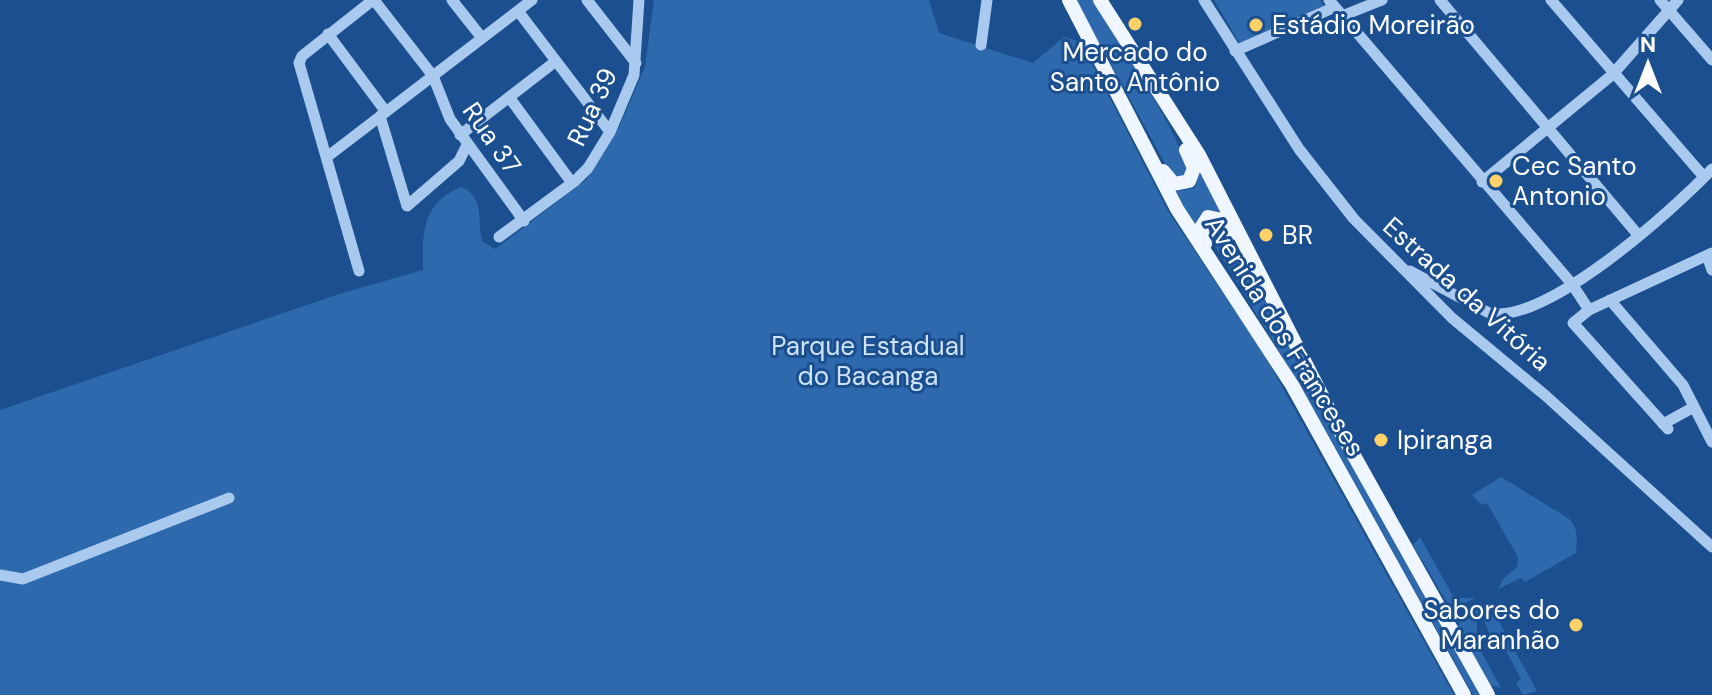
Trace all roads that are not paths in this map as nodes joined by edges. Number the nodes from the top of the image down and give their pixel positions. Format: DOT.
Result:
graph roads {
  1 [pos="374,0"];
  2 [pos="452,0"];
  3 [pos="587,0"];
  4 [pos="639,0"];
  5 [pos="987,0"];
  6 [pos="1069,0"];
  7 [pos="1204,0"];
  8 [pos="1382,0"];
  9 [pos="1440,0"];
  10 [pos="1551,0"];
  11 [pos="529,1"];
  12 [pos="1104,2"];
  13 [pos="1669,3"];
  14 [pos="1335,7"];
  15 [pos="518,11"];
  16 [pos="328,34"];
  17 [pos="482,38"];
  18 [pos="981,45"];
  19 [pos="1235,51"];
  20 [pos="1712,60"];
  21 [pos="556,61"];
  22 [pos="636,63"];
  23 [pos="1612,75"];
  24 [pos="433,76"];
  25 [pos="1151,82"];
  26 [pos="1118,92"];
  27 [pos="509,97"];
  28 [pos="383,114"];
  29 [pos="1550,129"];
  30 [pos="610,132"];
  31 [pos="463,140"];
  32 [pos="327,157"];
  33 [pos="1708,173"];
  34 [pos="1482,182"];
  35 [pos="572,183"];
  36 [pos="524,221"];
  37 [pos="1639,236"];
  38 [pos="499,237"];
  39 [pos="1710,254"];
  40 [pos="1399,265"];
  41 [pos="1712,270"];
  42 [pos="359,271"];
  43 [pos="1259,278"];
  44 [pos="1572,284"];
  45 [pos="1610,300"];
  46 [pos="1241,302"];
  47 [pos="1589,310"];
  48 [pos="1694,407"];
  49 [pos="1712,442"];
  50 [pos="229,498"];
  51 [pos="1712,547"];
  52 [pos="0,575"];
  53 [pos="1464,695"];
  54 [pos="1488,695"];
  1 -- 16 [label="street"];
  1 -- 24 [label="street, Rua 37"];
  2 -- 17 [label="street"];
  3 -- 22 [label="street"];
  4 -- 22 [label="street, Rua 39"];
  5 -- 18 [label="street"];
  6 -- 26 [label="main road, Avenida dos Franceses"];
  7 -- 19 [label="street, Estrada da Vitória"];
  8 -- 14 [label="street"];
  9 -- 29 [label="street"];
  10 -- 23 [label="street"];
  11 -- 15 [label="street"];
  12 -- 25 [label="main road, Avenida dos Franceses"];
  13 -- 20 [label="street"];
  13 -- 23 [label="street"];
  14 -- 19 [label="street"];
  14 -- 34 [label="street"];
  15 -- 17 [label="street"];
  15 -- 21 [label="street"];
  16 -- 28 [label="street"];
  16 -- 32 [label="street"];
  17 -- 24 [label="street"];
  19 -- 40 [label="street, Estrada da Vitória"];
  21 -- 27 [label="street"];
  21 -- 30 [label="street"];
  22 -- 30 [label="street, Rua 39"];
  23 -- 29 [label="street"];
  23 -- 33 [label="street"];
  24 -- 28 [label="street"];
  24 -- 31 [label="street, Rua 37"];
  25 -- 26 [label="main road"];
  25 -- 43 [label="main road, Avenida dos Franceses"];
  26 -- 46 [label="main road, Avenida dos Franceses"];
  27 -- 31 [label="street"];
  27 -- 35 [label="street"];
  28 -- 31 [label="street"];
  28 -- 32 [label="street"];
  29 -- 34 [label="street"];
  29 -- 37 [label="street"];
  30 -- 35 [label="street, Rua 39"];
  31 -- 36 [label="street, Rua 37"];
  32 -- 42 [label="street"];
  33 -- 37 [label="street"];
  34 -- 44 [label="street"];
  35 -- 36 [label="street, Rua 39"];
  36 -- 38 [label="street, Rua 39"];
  37 -- 44 [label="street"];
  39 -- 41 [label="street"];
  39 -- 45 [label="street"];
  40 -- 44 [label="street"];
  40 -- 51 [label="street, Estrada da Vitória"];
  43 -- 46 [label="main road"];
  43 -- 54 [label="main road, Avenida dos Franceses"];
  44 -- 47 [label="street"];
  45 -- 47 [label="street"];
  45 -- 48 [label="street"];
  46 -- 53 [label="main road, Avenida dos Franceses"];
  47 -- 48 [label="street"];
  48 -- 49 [label="street"];
  50 -- 52 [label="street"];
}
